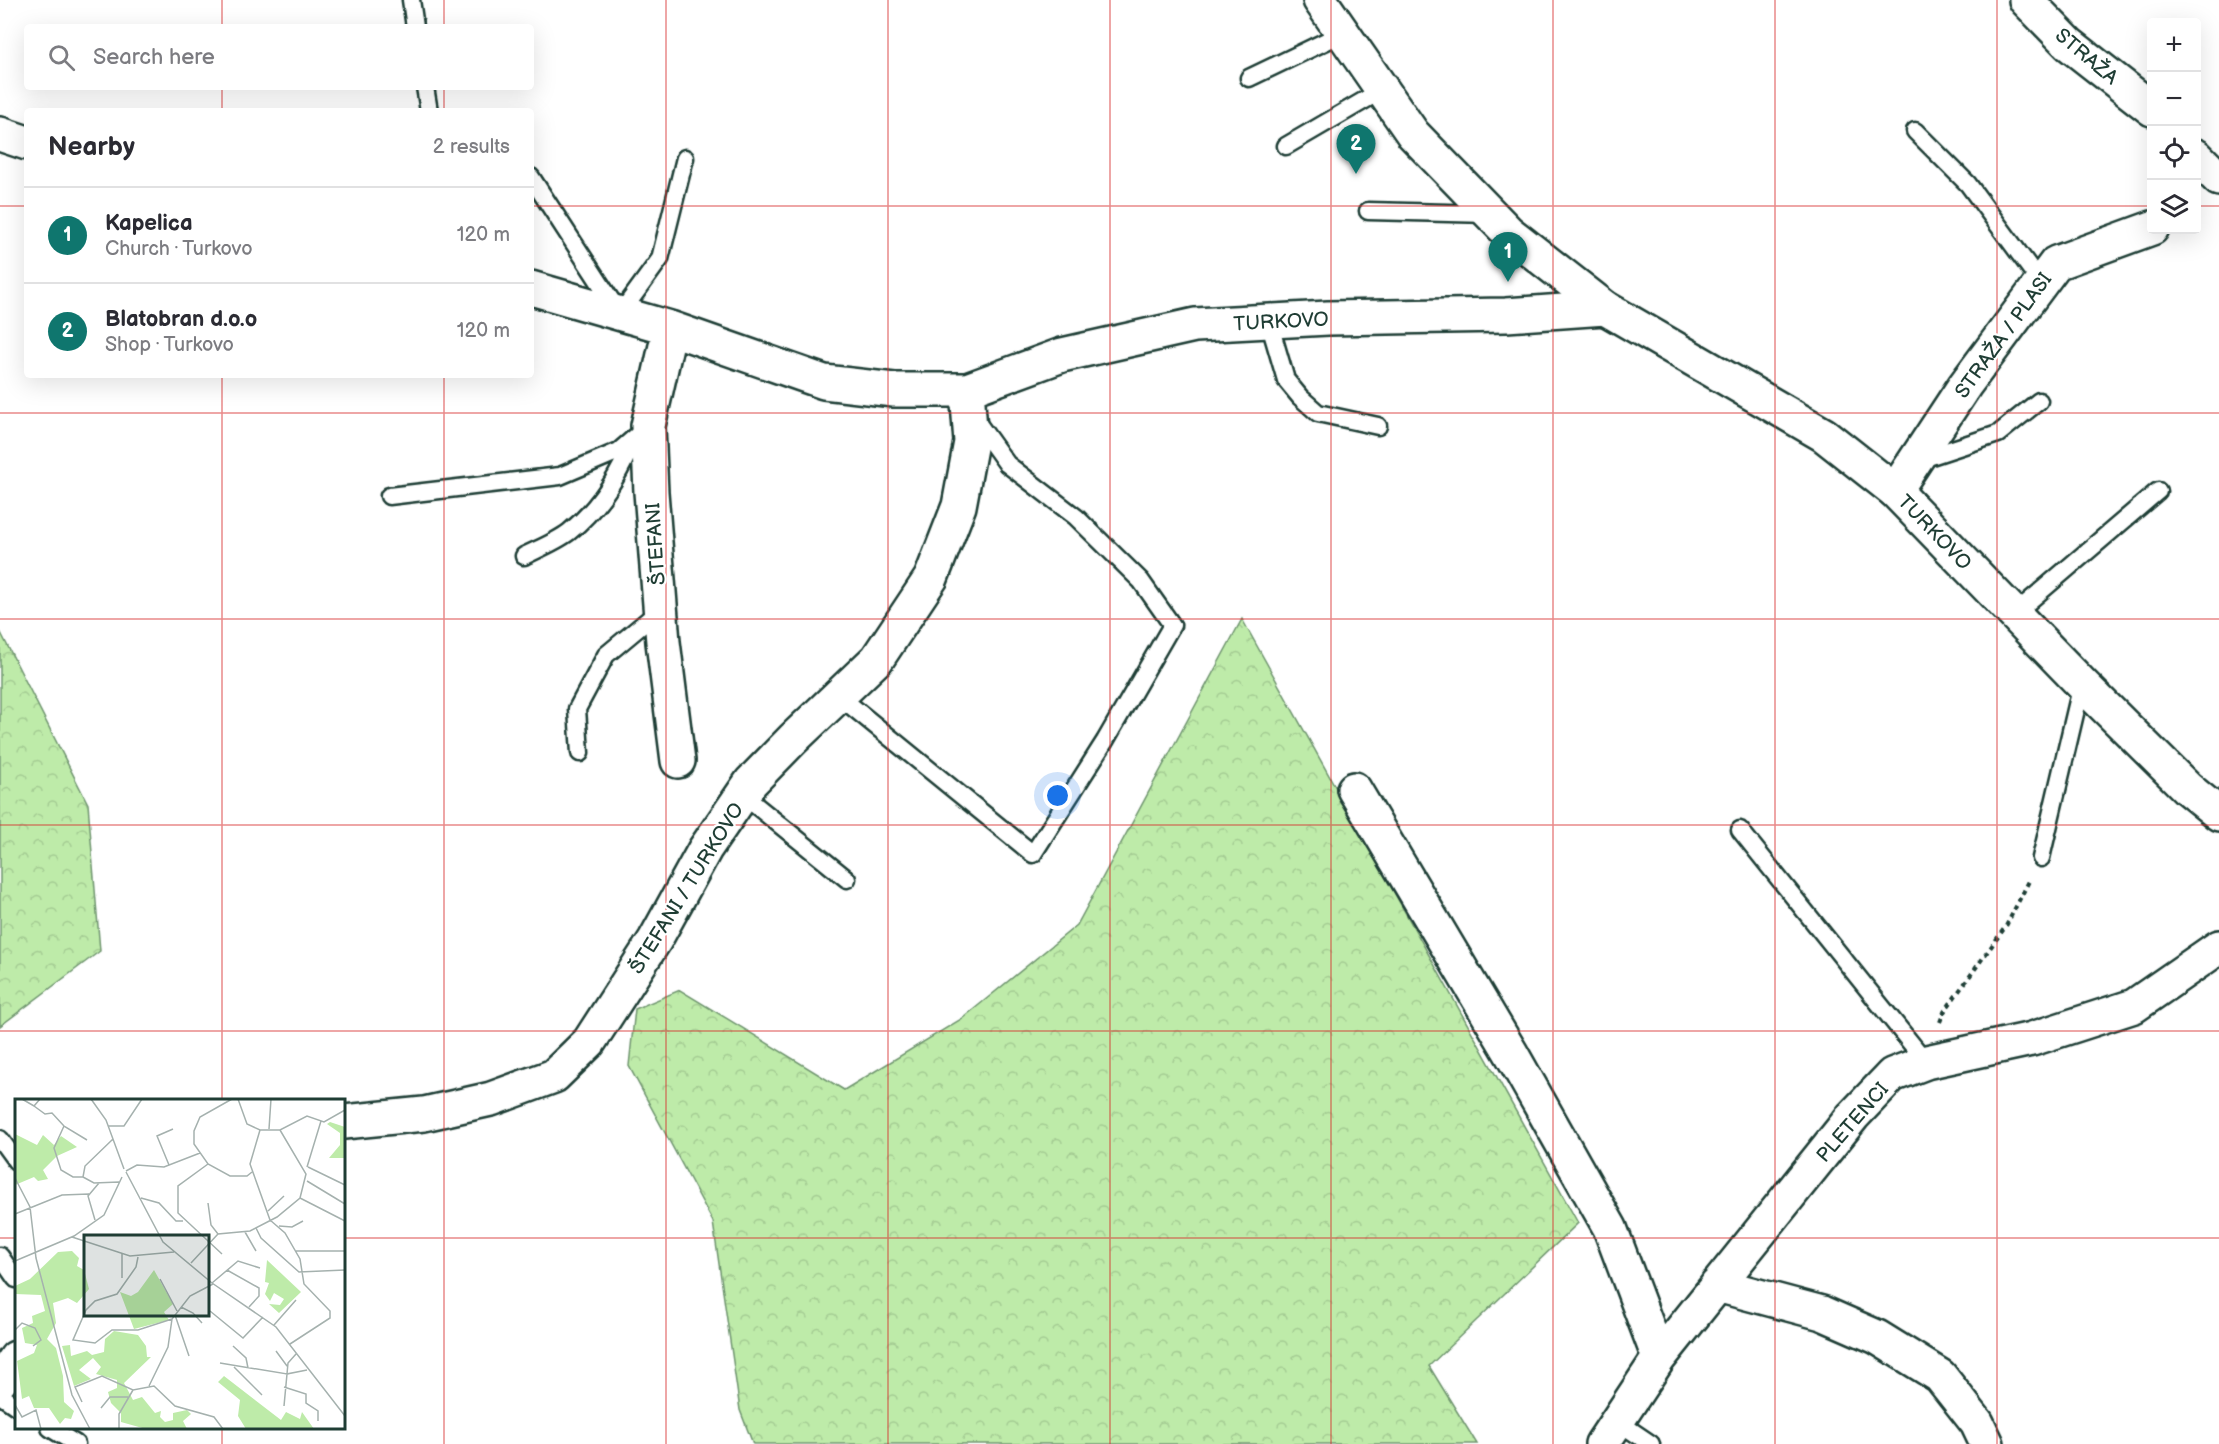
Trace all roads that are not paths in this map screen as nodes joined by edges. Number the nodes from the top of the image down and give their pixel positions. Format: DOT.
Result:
graph roads {
  1 [pos="411,0"];
  2 [pos="1320,0"];
  3 [pos="2026,0"];
  4 [pos="415,24"];
  5 [pos="1343,33"];
  6 [pos="1249,78"];
  7 [pos="426,90"];
  8 [pos="1382,90"];
  9 [pos="2147,106"];
  10 [pos="428,108"];
  11 [pos="1915,130"];
  12 [pos="0,134"];
  13 [pos="24,142"];
  14 [pos="1286,146"];
  15 [pos="685,159"];
  16 [pos="2201,161"];
  17 [pos="2219,181"];
  18 [pos="534,182"];
  19 [pos="2201,194"];
  20 [pos="1368,211"];
  21 [pos="1490,214"];
  22 [pos="2147,229"];
  23 [pos="2041,283"];
  24 [pos="534,289"];
  25 [pos="1605,308"];
  26 [pos="620,314"];
  27 [pos="1269,322"];
  28 [pos="670,328"];
  29 [pos="968,400"];
  30 [pos="2039,401"];
  31 [pos="1378,426"];
  32 [pos="641,432"];
  33 [pos="1915,461"];
  34 [pos="1895,491"];
  35 [pos="2158,491"];
  36 [pos="389,496"];
  37 [pos="524,556"];
  38 [pos="660,610"];
  39 [pos="2014,614"];
  40 [pos="2082,684"];
  41 [pos="838,696"];
  42 [pos="580,753"];
  43 [pos="678,761"];
  44 [pos="1354,789"];
  45 [pos="743,795"];
  46 [pos="2219,814"];
  47 [pos="1740,830"];
  48 [pos="2041,858"];
  49 [pos="847,879"];
  50 [pos="2219,947"];
  51 [pos="1926,1062"];
  52 [pos="345,1122"];
  53 [pos="0,1139"];
  54 [pos="15,1160"];
  55 [pos="0,1256"];
  56 [pos="15,1278"];
  57 [pos="1717,1286"];
  58 [pos="1659,1358"];
  59 [pos="15,1359"];
  60 [pos="0,1381"];
  61 [pos="0,1395"];
  62 [pos="15,1405"];
  63 [pos="52,1429"];
  64 [pos="1615,1436"];
  65 [pos="76,1444"];
  66 [pos="1651,1444"];
  67 [pos="1987,1444"];
  1 -- 4 [label="lane"];
  2 -- 5 [label="street, TURKOVO"];
  3 -- 9 [label="street, STRAŽA"];
  5 -- 6 [label="lane"];
  5 -- 8 [label="street, TURKOVO"];
  7 -- 10 [label="lane"];
  8 -- 14 [label="lane"];
  8 -- 21 [label="street, TURKOVO"];
  11 -- 23 [label="lane"];
  12 -- 13 [label="street"];
  15 -- 26 [label="lane"];
  16 -- 17 [label="street"];
  17 -- 19 [label="street"];
  18 -- 26 [label="lane"];
  20 -- 21 [label="lane"];
  21 -- 25 [label="street, TURKOVO"];
  22 -- 23 [label="street, STRAŽA / PLASI"];
  23 -- 33 [label="street, STRAŽA / PLASI"];
  24 -- 26 [label="street"];
  25 -- 27 [label="street, TURKOVO"];
  25 -- 34 [label="street, TURKOVO"];
  26 -- 28 [label="street"];
  27 -- 29 [label="street, TURKOVO"];
  27 -- 31 [label="lane"];
  28 -- 29 [label="street"];
  28 -- 32 [label="street, ŠTEFANI"];
  29 -- 41 [label="street, ŠTEFANI / TURKOVO"];
  29 -- 41 [label="lane"];
  30 -- 33 [label="lane"];
  32 -- 36 [label="lane"];
  32 -- 37 [label="lane"];
  32 -- 38 [label="street, ŠTEFANI"];
  33 -- 34 [label="street, STRAŽA / PLASI"];
  34 -- 39 [label="street, TURKOVO"];
  35 -- 39 [label="lane"];
  38 -- 42 [label="lane"];
  38 -- 43 [label="street, ŠTEFANI"];
  39 -- 40 [label="street, TURKOVO"];
  40 -- 46 [label="street, TURKOVO"];
  40 -- 48 [label="lane"];
  41 -- 45 [label="street, ŠTEFANI / TURKOVO"];
  44 -- 58 [label="street"];
  45 -- 49 [label="lane"];
  45 -- 52 [label="street, ŠTEFANI / TURKOVO"];
  47 -- 51 [label="lane"];
  50 -- 51 [label="street, PLETENCI"];
  51 -- 57 [label="street, PLETENCI"];
  53 -- 54 [label="lane"];
  55 -- 56 [label="lane"];
  57 -- 58 [label="street, PLETENCI"];
  57 -- 67 [label="street"];
  58 -- 64 [label="street, PLETENCI"];
  59 -- 60 [label="street"];
  61 -- 62 [label="lane"];
  63 -- 65 [label="lane"];
  64 -- 66 [label="lane"];
}
